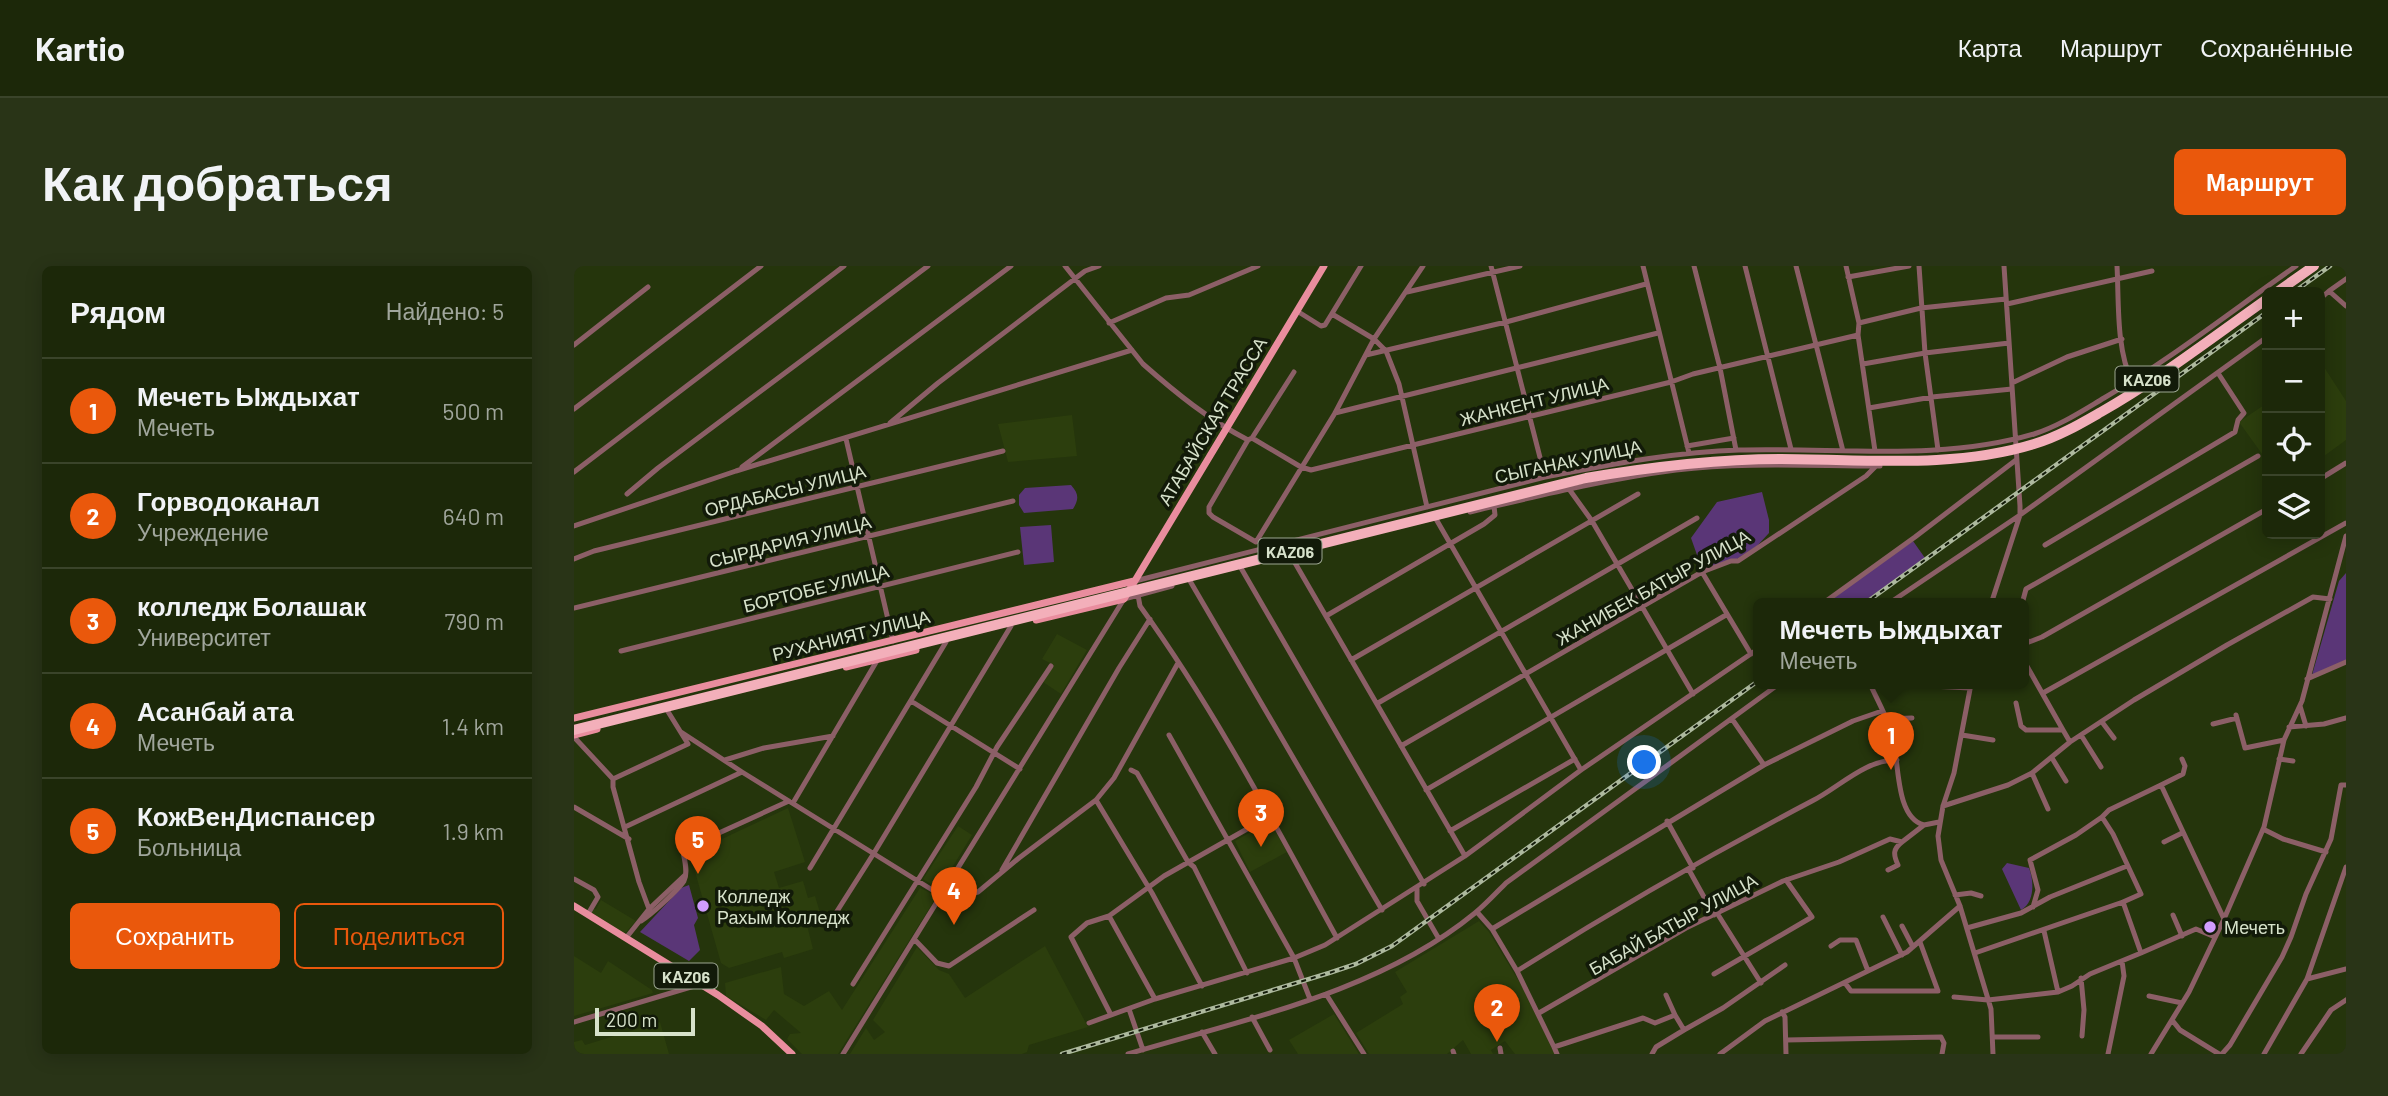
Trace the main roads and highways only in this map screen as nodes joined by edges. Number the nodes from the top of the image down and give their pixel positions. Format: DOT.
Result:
graph roads {
  1 [pos="1324,266"];
  2 [pos="2306,266"];
  3 [pos="2314,266"];
  4 [pos="2278,287"];
  5 [pos="2284,287"];
  6 [pos="2262,299"];
  7 [pos="1131,591"];
  8 [pos="574,718"];
  9 [pos="574,724"];
  10 [pos="574,734"];
  11 [pos="574,906"];
  12 [pos="792,1054"];
  1 -- 7 [label="main road, АТАБАЙСКАЯ ТРАССА"];
  2 -- 4 [label="highway, KАZ06"];
  3 -- 5 [label="highway"];
  6 -- 7 [label="highway, KАZ06"];
  7 -- 8 [label="main road, РУХАНИЯТ УЛИЦА"];
  7 -- 9 [label="highway, KАZ06"];
  7 -- 10 [label="highway, KАZ06"];
  7 -- 10 [label="main road, РУХАНИЯТ УЛИЦА"];
  11 -- 12 [label="main road, KАZ06"];
}
